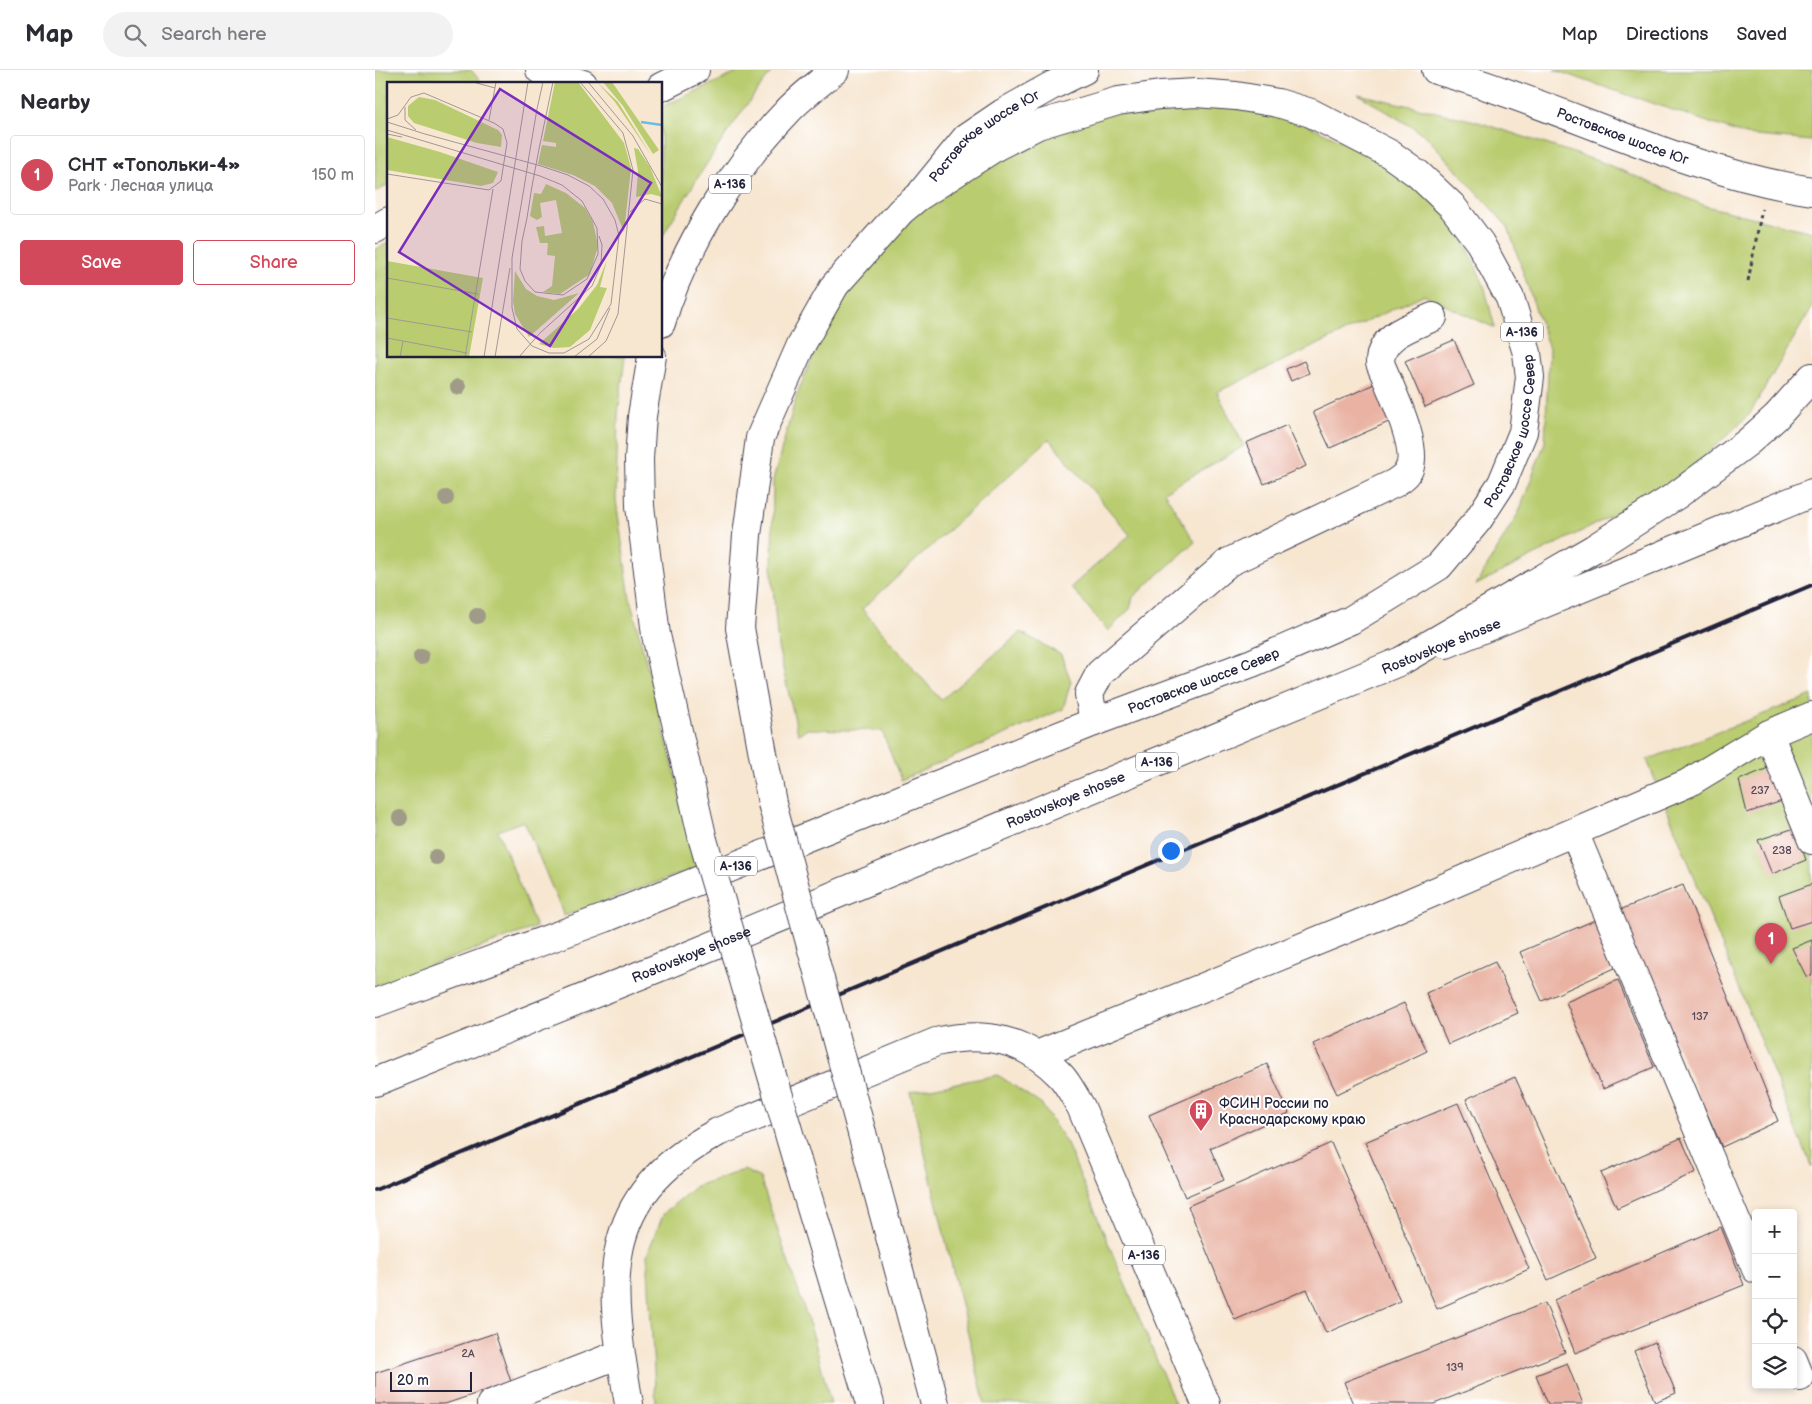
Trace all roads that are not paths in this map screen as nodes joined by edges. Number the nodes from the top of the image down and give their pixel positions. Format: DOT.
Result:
graph roads {
  1 [pos="540,70"];
  2 [pos="695,70"];
  3 [pos="835,70"];
  4 [pos="1084,70"];
  5 [pos="1436,70"];
  6 [pos="577,82"];
  7 [pos="663,86"];
  8 [pos="1812,191"];
  9 [pos="918,197"];
  10 [pos="387,222"];
  11 [pos="375,229"];
  12 [pos="1433,317"];
  13 [pos="663,318"];
  14 [pos="652,358"];
  15 [pos="1812,377"];
  16 [pos="1812,493"];
  17 [pos="1401,661"];
  18 [pos="1812,716"];
  19 [pos="1094,722"];
  20 [pos="1769,734"];
  21 [pos="1574,832"];
  22 [pos="1812,840"];
  23 [pos="375,1003"];
  24 [pos="1037,1055"];
  25 [pos="375,1082"];
  26 [pos="1752,1260"];
  27 [pos="620,1354"];
  28 [pos="491,1404"];
  29 [pos="629,1404"];
  30 [pos="870,1404"];
  31 [pos="935,1404"];
  32 [pos="1206,1404"];
  1 -- 6 [label="main road"];
  2 -- 7 [label="main road"];
  3 -- 13 [label="main road, А-136"];
  4 -- 9 [label="main road, Ростовское шоссе Юг / А-136"];
  5 -- 8 [label="main road, Ростовское шоссе Юг"];
  9 -- 19 [label="main road, Ростовское шоссе Север / А-136"];
  9 -- 31 [label="main road, А-136, bridge"];
  10 -- 11 [label="main road"];
  12 -- 19 [label="main road"];
  14 -- 30 [label="main road, А-136, bridge"];
  15 -- 17 [label="main road, А-136"];
  16 -- 17 [label="main road, Rostovskoye shosse / А-136"];
  17 -- 25 [label="main road, Rostovskoye shosse / А-136"];
  18 -- 20 [label="main road"];
  19 -- 23 [label="main road, А-136"];
  20 -- 21 [label="main road"];
  20 -- 22 [label="main road"];
  21 -- 24 [label="main road"];
  21 -- 26 [label="main road"];
  24 -- 27 [label="main road, А-136"];
  24 -- 32 [label="main road, А-136"];
  27 -- 28 [label="main road"];
  27 -- 29 [label="main road, А-136"];
}
